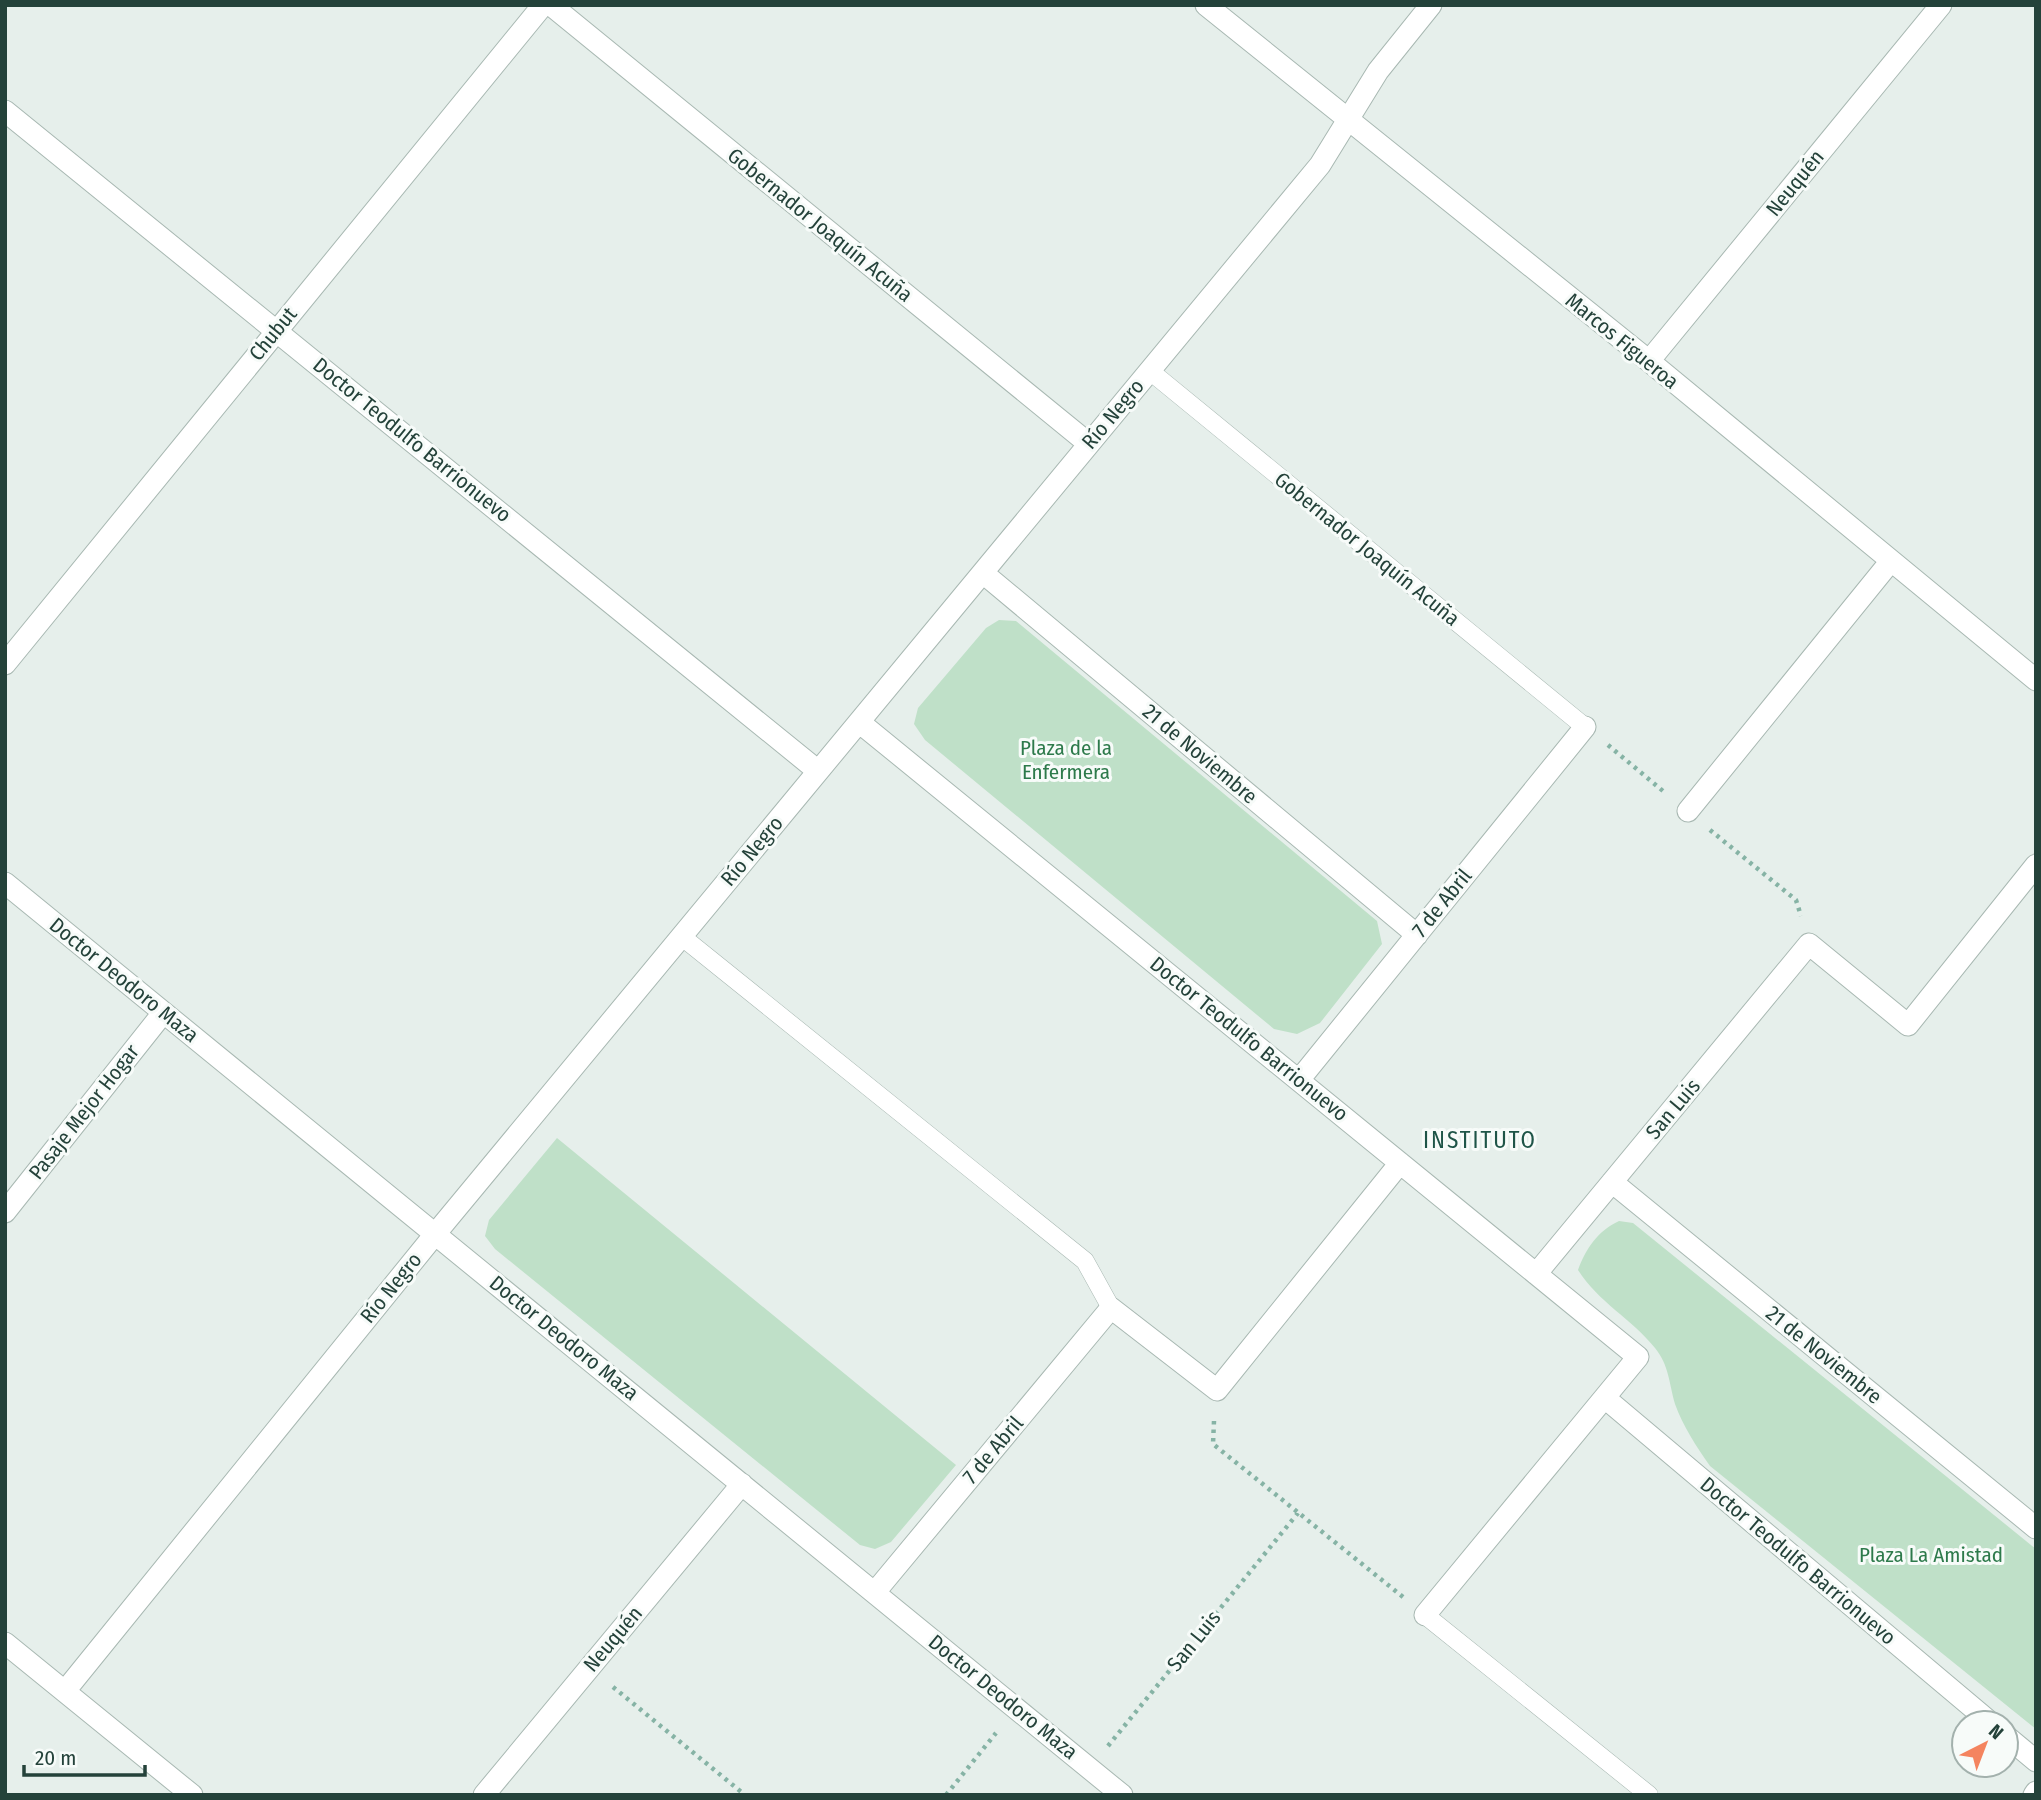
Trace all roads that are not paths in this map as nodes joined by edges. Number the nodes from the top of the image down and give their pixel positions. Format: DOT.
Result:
graph roads {
  1 [pos="544,5"];
  2 [pos="551,5"];
  3 [pos="1206,5"];
  4 [pos="1430,5"];
  5 [pos="1941,5"];
  6 [pos="5,111"];
  7 [pos="1348,121"];
  8 [pos="276,330"];
  9 [pos="1649,361"];
  10 [pos="1150,370"];
  11 [pos="1089,444"];
  12 [pos="1890,562"];
  13 [pos="983,573"];
  14 [pos="5,664"];
  15 [pos="2036,680"];
  16 [pos="859,722"];
  17 [pos="1585,727"];
  18 [pos="818,771"];
  19 [pos="1688,811"];
  20 [pos="2036,865"];
  21 [pos="5,883"];
  22 [pos="1417,935"];
  23 [pos="681,936"];
  24 [pos="163,1013"];
  25 [pos="1299,1080"];
  26 [pos="1400,1163"];
  27 [pos="1612,1182"];
  28 [pos="5,1212"];
  29 [pos="436,1233"];
  30 [pos="1536,1274"];
  31 [pos="1111,1308"];
  32 [pos="1605,1398"];
  33 [pos="741,1484"];
  34 [pos="2036,1528"];
  35 [pos="875,1592"];
  36 [pos="1425,1615"];
  37 [pos="5,1643"];
  38 [pos="65,1692"];
  39 [pos="1974,1709"];
  40 [pos="2020,1748"];
  41 [pos="2036,1761"];
  42 [pos="192,1795"];
  43 [pos="484,1795"];
  44 [pos="1122,1795"];
  45 [pos="1649,1795"];
  1 -- 8 [label="street, Chubut"];
  2 -- 11 [label="street, Gobernador Joaquín Acuña"];
  3 -- 7 [label="street, Marcos Figueroa"];
  4 -- 7 [label="street, Río Negro"];
  5 -- 9 [label="street, Neuquén"];
  6 -- 8 [label="street, Doctor Teodulfo Barrionuevo"];
  7 -- 9 [label="street, Marcos Figueroa"];
  7 -- 10 [label="street, Río Negro"];
  8 -- 14 [label="street, Chubut"];
  8 -- 18 [label="street, Doctor Teodulfo Barrionuevo"];
  9 -- 12 [label="street, Marcos Figueroa"];
  10 -- 11 [label="street, Río Negro"];
  10 -- 17 [label="lane, Gobernador Joaquín Acuña"];
  11 -- 13 [label="street, Río Negro"];
  12 -- 15 [label="street, Marcos Figueroa"];
  12 -- 19 [label="street"];
  13 -- 16 [label="street, Río Negro"];
  13 -- 22 [label="street, 21 de Noviembre"];
  16 -- 18 [label="street, Río Negro"];
  16 -- 25 [label="street, Doctor Teodulfo Barrionuevo"];
  17 -- 22 [label="street, 7 de Abril"];
  18 -- 23 [label="street, Río Negro"];
  20 -- 27 [label="street, San Luis"];
  21 -- 24 [label="street, Doctor Deodoro Maza"];
  22 -- 25 [label="street, 7 de Abril"];
  23 -- 29 [label="street, Río Negro"];
  23 -- 31 [label="lane"];
  24 -- 28 [label="street, Pasaje Mejor Hogar"];
  24 -- 29 [label="street, Doctor Deodoro Maza"];
  25 -- 26 [label="street, Doctor Teodulfo Barrionuevo"];
  26 -- 30 [label="street, Doctor Teodulfo Barrionuevo"];
  26 -- 31 [label="street"];
  27 -- 30 [label="street, San Luis"];
  27 -- 34 [label="street, 21 de Noviembre"];
  29 -- 33 [label="street, Doctor Deodoro Maza"];
  29 -- 38 [label="street, Río Negro"];
  30 -- 32 [label="street, Doctor Teodulfo Barrionuevo"];
  31 -- 35 [label="street, 7 de Abril"];
  32 -- 36 [label="street"];
  32 -- 39 [label="street, Doctor Teodulfo Barrionuevo"];
  33 -- 35 [label="street, Doctor Deodoro Maza"];
  33 -- 43 [label="street, Neuquén"];
  35 -- 44 [label="street, Doctor Deodoro Maza"];
  36 -- 45 [label="lane"];
  37 -- 38 [label="street"];
  38 -- 42 [label="street"];
  40 -- 41 [label="street"];
}
